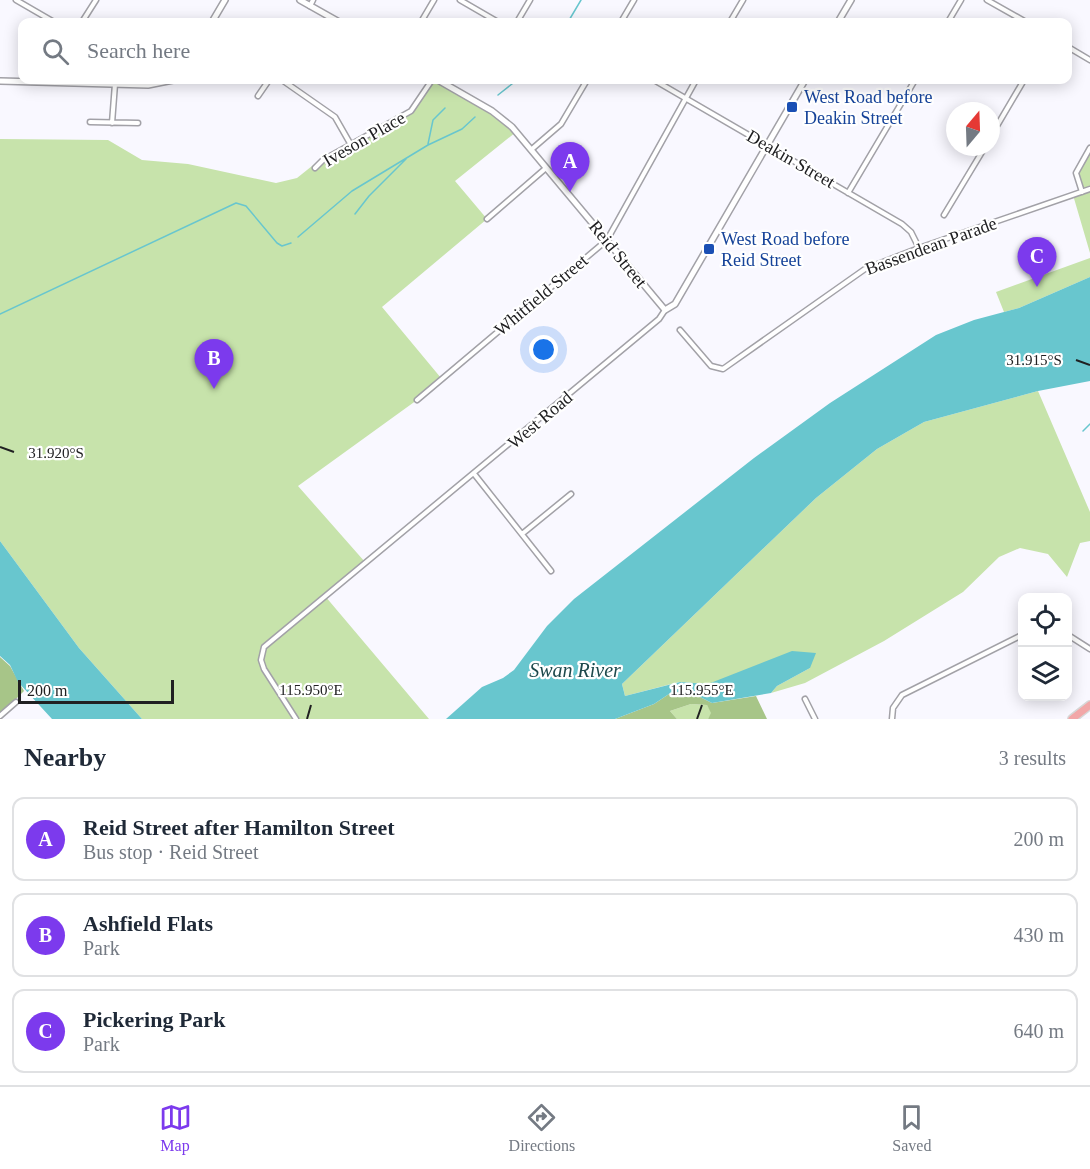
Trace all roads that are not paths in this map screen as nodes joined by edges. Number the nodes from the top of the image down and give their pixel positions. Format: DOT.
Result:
graph roads {
  1 [pos="16,0"];
  2 [pos="96,0"];
  3 [pos="225,0"];
  4 [pos="300,0"];
  5 [pos="434,0"];
  6 [pos="460,0"];
  7 [pos="530,0"];
  8 [pos="634,0"];
  9 [pos="743,0"];
  10 [pos="850,0"];
  11 [pos="961,0"];
  12 [pos="987,0"];
  13 [pos="312,3"];
  14 [pos="47,18"];
  15 [pos="85,18"];
  16 [pos="214,18"];
  17 [pos="333,18"];
  18 [pos="423,18"];
  19 [pos="491,18"];
  20 [pos="519,18"];
  21 [pos="623,18"];
  22 [pos="732,18"];
  23 [pos="839,18"];
  24 [pos="950,18"];
  25 [pos="1019,18"];
  26 [pos="1072,49"];
  27 [pos="1090,60"];
  28 [pos="0,81"];
  29 [pos="18,81"];
  30 [pos="115,84"];
  31 [pos="164,84"];
  32 [pos="266,84"];
  33 [pos="288,84"];
  34 [pos="430,84"];
  35 [pos="445,84"];
  36 [pos="585,84"];
  37 [pos="661,84"];
  38 [pos="694,84"];
  39 [pos="803,84"];
  40 [pos="913,84"];
  41 [pos="1022,84"];
  42 [pos="258,96"];
  43 [pos="686,98"];
  44 [pos="1000,121"];
  45 [pos="90,123"];
  46 [pos="112,123"];
  47 [pos="138,123"];
  48 [pos="351,145"];
  49 [pos="767,145"];
  50 [pos="1090,148"];
  51 [pos="532,149"];
  52 [pos="980,156"];
  53 [pos="547,167"];
  54 [pos="315,168"];
  55 [pos="1090,189"];
  56 [pos="1082,192"];
  57 [pos="848,193"];
  58 [pos="944,215"];
  59 [pos="488,219"];
  60 [pos="607,240"];
  61 [pos="919,248"];
  62 [pos="666,310"];
  63 [pos="680,330"];
  64 [pos="417,399"];
  65 [pos="475,475"];
  66 [pos="571,494"];
  67 [pos="522,534"];
  68 [pos="551,571"];
  69 [pos="1018,637"];
  70 [pos="1072,638"];
  71 [pos="1090,649"];
  72 [pos="805,699"];
  73 [pos="16,702"];
  74 [pos="1090,705"];
  75 [pos="0,716"];
  76 [pos="296,719"];
  77 [pos="814,719"];
  78 [pos="892,719"];
  79 [pos="1072,719"];
  1 -- 14 [label="street"];
  2 -- 15 [label="street"];
  3 -- 16 [label="street"];
  4 -- 13 [label="street"];
  5 -- 18 [label="street"];
  6 -- 19 [label="street"];
  7 -- 20 [label="street"];
  8 -- 21 [label="street"];
  9 -- 22 [label="street"];
  10 -- 23 [label="street"];
  11 -- 24 [label="street"];
  12 -- 25 [label="street"];
  13 -- 17 [label="street"];
  26 -- 27 [label="street"];
  28 -- 29 [label="street"];
  30 -- 31 [label="street"];
  30 -- 46 [label="street"];
  32 -- 42 [label="street"];
  33 -- 48 [label="street"];
  34 -- 48 [label="street, Iveson Place"];
  35 -- 51 [label="street, Reid Street"];
  36 -- 51 [label="street"];
  37 -- 43 [label="street, Deakin Street"];
  38 -- 43 [label="street, Whitfield Street"];
  39 -- 49 [label="street, West Road"];
  40 -- 57 [label="street"];
  41 -- 44 [label="street"];
  43 -- 49 [label="street, Deakin Street"];
  43 -- 60 [label="street, Whitfield Street"];
  45 -- 46 [label="street"];
  46 -- 47 [label="street"];
  48 -- 54 [label="street, Iveson Place"];
  49 -- 57 [label="street, Deakin Street"];
  49 -- 62 [label="street, West Road"];
  50 -- 56 [label="street"];
  51 -- 53 [label="street, Reid Street"];
  52 -- 58 [label="street"];
  53 -- 59 [label="street"];
  53 -- 60 [label="street, Reid Street"];
  55 -- 56 [label="street, Bassendean Parade"];
  56 -- 61 [label="street, Bassendean Parade"];
  57 -- 61 [label="street, Deakin Street"];
  60 -- 62 [label="street, Reid Street"];
  60 -- 64 [label="street, Whitfield Street"];
  61 -- 63 [label="street, Bassendean Parade"];
  62 -- 65 [label="street, West Road"];
  65 -- 67 [label="street"];
  65 -- 76 [label="street, West Road"];
  66 -- 67 [label="street"];
  67 -- 68 [label="street"];
  69 -- 78 [label="street"];
  70 -- 71 [label="street"];
  72 -- 77 [label="street"];
  73 -- 75 [label="street"];
  74 -- 79 [label="highway"];
}
